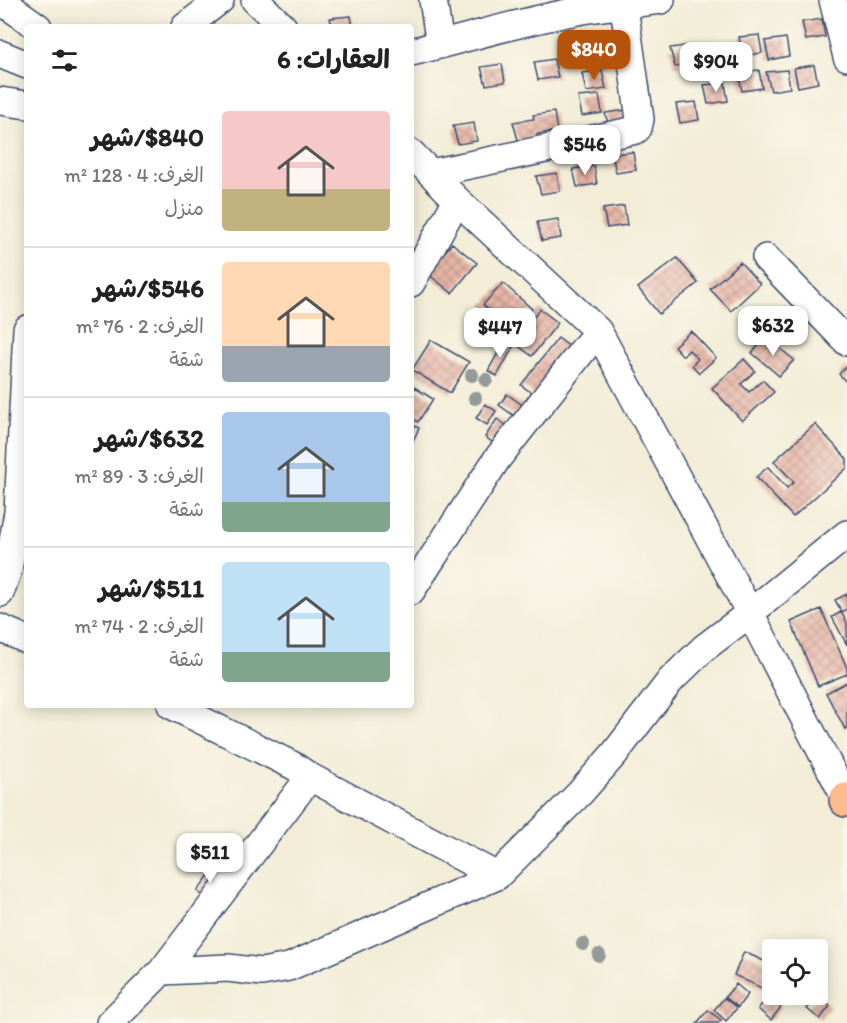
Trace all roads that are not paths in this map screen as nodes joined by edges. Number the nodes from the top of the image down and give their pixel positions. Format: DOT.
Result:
graph roads {
  1 [pos="0,0"];
  2 [pos="220,0"];
  3 [pos="255,0"];
  4 [pos="433,0"];
  5 [pos="661,0"];
  6 [pos="833,0"];
  7 [pos="624,3"];
  8 [pos="34,24"];
  9 [pos="189,24"];
  10 [pos="280,24"];
  11 [pos="440,45"];
  12 [pos="414,51"];
  13 [pos="0,54"];
  14 [pos="847,57"];
  15 [pos="24,64"];
  16 [pos="0,100"];
  17 [pos="24,104"];
  18 [pos="414,156"];
  19 [pos="431,173"];
  20 [pos="457,200"];
  21 [pos="766,258"];
  22 [pos="414,278"];
  23 [pos="598,331"];
  24 [pos="847,342"];
  25 [pos="24,390"];
  26 [pos="847,534"];
  27 [pos="420,557"];
  28 [pos="414,580"];
  29 [pos="0,593"];
  30 [pos="750,613"];
  31 [pos="0,627"];
  32 [pos="24,639"];
  33 [pos="181,708"];
  34 [pos="310,777"];
  35 [pos="847,801"];
  36 [pos="497,876"];
  37 [pos="162,971"];
  38 [pos="110,1023"];
  1 -- 8 [label="street"];
  2 -- 9 [label="street"];
  3 -- 10 [label="street"];
  4 -- 11 [label="street"];
  5 -- 7 [label="street"];
  6 -- 14 [label="street"];
  7 -- 11 [label="street"];
  7 -- 19 [label="street"];
  11 -- 12 [label="street"];
  13 -- 15 [label="street"];
  16 -- 17 [label="street"];
  18 -- 19 [label="street"];
  19 -- 20 [label="street"];
  20 -- 22 [label="street"];
  20 -- 23 [label="street"];
  21 -- 24 [label="street"];
  23 -- 27 [label="street"];
  23 -- 30 [label="street"];
  25 -- 29 [label="street"];
  26 -- 30 [label="street"];
  27 -- 28 [label="street"];
  30 -- 35 [label="street"];
  30 -- 36 [label="street"];
  31 -- 32 [label="street"];
  33 -- 34 [label="street"];
  34 -- 36 [label="street"];
  34 -- 37 [label="street"];
  36 -- 37 [label="street"];
  37 -- 38 [label="street"];
}
